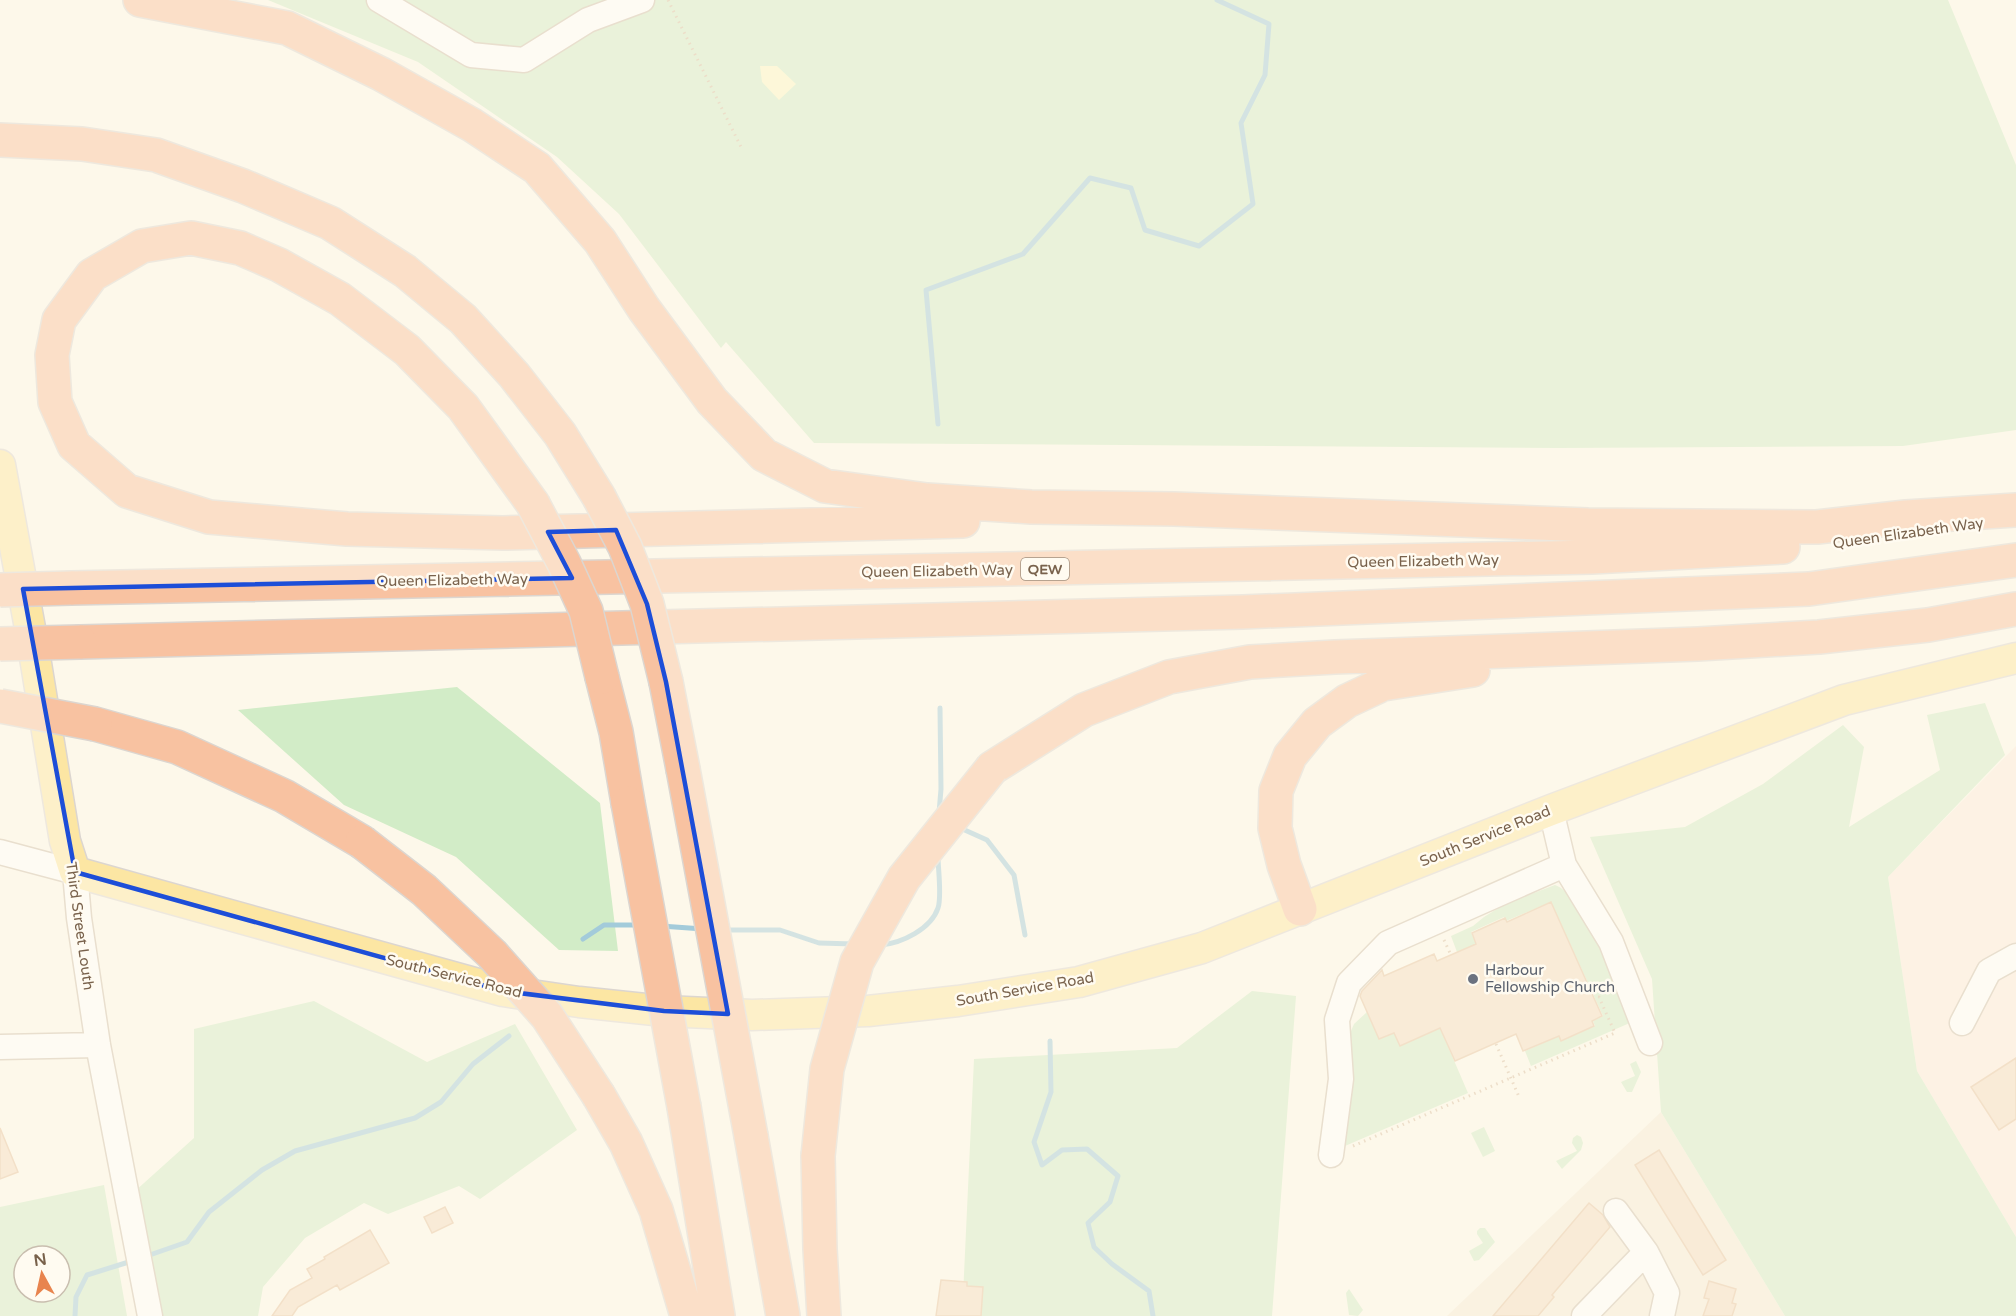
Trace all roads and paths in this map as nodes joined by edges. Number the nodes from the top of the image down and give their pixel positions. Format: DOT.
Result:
graph roads {
  1 [pos="140,0"];
  2 [pos="379,0"];
  3 [pos="642,0"];
  4 [pos="668,0"];
  5 [pos="0,140"];
  6 [pos="742,149"];
  7 [pos="0,465"];
  8 [pos="1174,509"];
  9 [pos="2016,510"];
  10 [pos="2016,515"];
  11 [pos="2016,560"];
  12 [pos="0,590"];
  13 [pos="2016,609"];
  14 [pos="0,644"];
  15 [pos="1698,644"];
  16 [pos="2014,663"];
  17 [pos="0,706"];
  18 [pos="1551,810"];
  19 [pos="0,852"];
  20 [pos="1564,865"];
  21 [pos="75,872"];
  22 [pos="1300,909"];
  23 [pos="2016,956"];
  24 [pos="1596,998"];
  25 [pos="1962,1023"];
  26 [pos="1650,1043"];
  27 [pos="1496,1044"];
  28 [pos="98,1045"];
  29 [pos="0,1047"];
  30 [pos="1511,1078"];
  31 [pos="1520,1099"];
  32 [pos="1340,1152"];
  33 [pos="1616,1212"];
  34 [pos="1646,1252"];
  35 [pos="150,1316"];
  36 [pos="687,1316"];
  37 [pos="717,1316"];
  38 [pos="783,1316"];
  39 [pos="824,1316"];
  40 [pos="1584,1316"];
  41 [pos="1662,1316"];
  1 -- 8 [label="highway"];
  2 -- 3 [label="street"];
  4 -- 6 [label="path"];
  5 -- 38 [label="highway, bridge"];
  7 -- 21 [label="main road, Third Street Louth"];
  8 -- 9 [label="highway"];
  8 -- 37 [label="highway, bridge"];
  10 -- 12 [label="highway, Queen Elizabeth Way / QEW, bridge"];
  11 -- 14 [label="highway, bridge"];
  13 -- 15 [label="highway"];
  15 -- 22 [label="highway"];
  15 -- 39 [label="highway, bridge"];
  16 -- 18 [label="main road, South Service Road"];
  17 -- 36 [label="highway, bridge"];
  18 -- 20 [label="street"];
  18 -- 22 [label="main road, South Service Road"];
  19 -- 21 [label="street, South Service Road"];
  20 -- 26 [label="street"];
  20 -- 32 [label="street"];
  21 -- 22 [label="main road, South Service Road"];
  21 -- 28 [label="street, Third Street Louth"];
  23 -- 25 [label="street"];
  24 -- 30 [label="path"];
  27 -- 30 [label="path"];
  28 -- 29 [label="street"];
  28 -- 35 [label="street, Third Street Louth"];
  30 -- 31 [label="path"];
  30 -- 32 [label="path"];
  33 -- 34 [label="street"];
  34 -- 40 [label="street"];
  34 -- 41 [label="street"];
}
